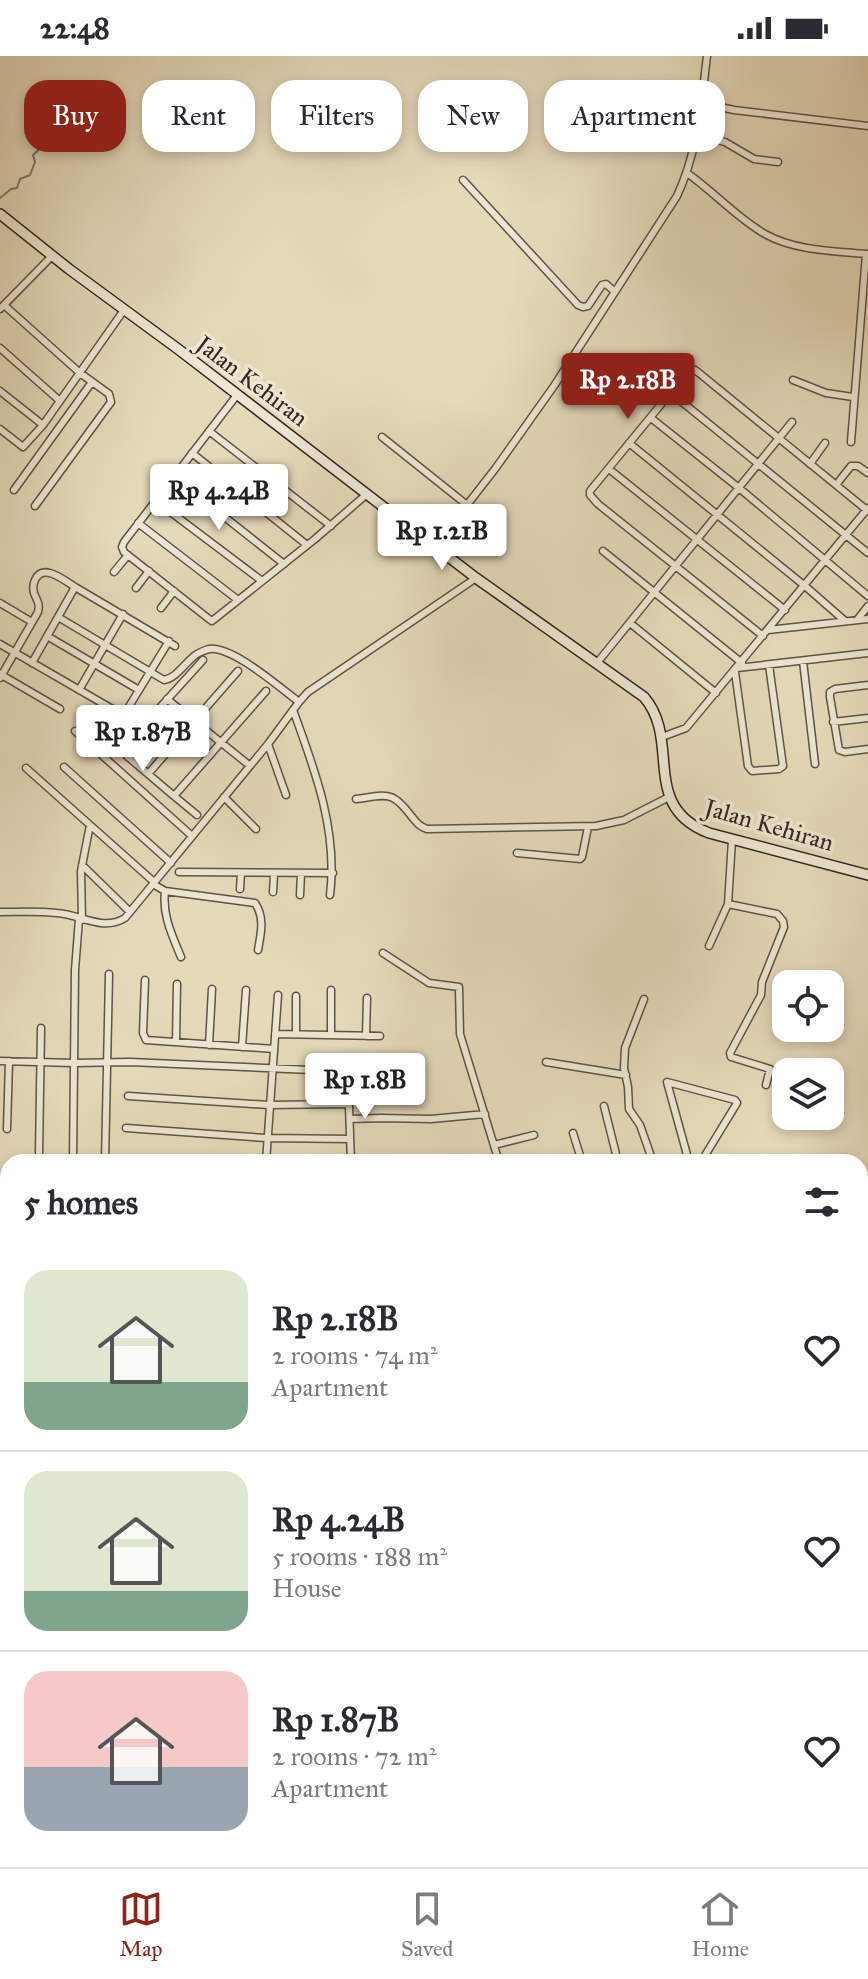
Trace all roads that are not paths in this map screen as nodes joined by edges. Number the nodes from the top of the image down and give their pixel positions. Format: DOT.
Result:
graph roads {
  1 [pos="707,56"];
  2 [pos="707,80"];
  3 [pos="725,108"];
  4 [pos="868,126"];
  5 [pos="725,142"];
  6 [pos="694,152"];
  7 [pos="778,162"];
  8 [pos="687,173"];
  9 [pos="463,180"];
  10 [pos="0,214"];
  11 [pos="867,254"];
  12 [pos="52,256"];
  13 [pos="615,292"];
  14 [pos="2,307"];
  15 [pos="124,310"];
  16 [pos="0,348"];
  17 [pos="80,373"];
  18 [pos="793,380"];
  19 [pos="92,382"];
  20 [pos="0,391"];
  21 [pos="671,393"];
  22 [pos="237,395"];
  23 [pos="853,397"];
  24 [pos="60,401"];
  25 [pos="651,418"];
  26 [pos="792,422"];
  27 [pos="43,425"];
  28 [pos="0,429"];
  29 [pos="209,431"];
  30 [pos="382,437"];
  31 [pos="779,439"];
  32 [pos="851,442"];
  33 [pos="629,443"];
  34 [pos="825,443"];
  35 [pos="192,453"];
  36 [pos="759,464"];
  37 [pos="810,464"];
  38 [pos="609,469"];
  39 [pos="868,473"];
  40 [pos="174,477"];
  41 [pos="836,485"];
  42 [pos="739,488"];
  43 [pos="14,490"];
  44 [pos="367,494"];
  45 [pos="156,501"];
  46 [pos="467,505"];
  47 [pos="35,506"];
  48 [pos="868,510"];
  49 [pos="718,514"];
  50 [pos="138,523"];
  51 [pos="331,526"];
  52 [pos="846,535"];
  53 [pos="697,540"];
  54 [pos="307,545"];
  55 [pos="435,546"];
  56 [pos="603,551"];
  57 [pos="868,553"];
  58 [pos="128,555"];
  59 [pos="826,560"];
  60 [pos="284,564"];
  61 [pos="676,565"];
  62 [pos="149,571"];
  63 [pos="114,572"];
  64 [pos="476,578"];
  65 [pos="262,581"];
  66 [pos="805,586"];
  67 [pos="75,587"];
  68 [pos="136,588"];
  69 [pos="174,591"];
  70 [pos="654,592"];
  71 [pos="868,596"];
  72 [pos="238,600"];
  73 [pos="0,603"];
  74 [pos="868,606"];
  75 [pos="161,608"];
  76 [pos="785,610"];
  77 [pos="123,614"];
  78 [pos="58,617"];
  79 [pos="868,619"];
  80 [pos="857,620"];
  81 [pos="845,621"];
  82 [pos="32,622"];
  83 [pos="630,623"];
  84 [pos="766,633"];
  85 [pos="47,636"];
  86 [pos="0,644"];
  87 [pos="106,645"];
  88 [pos="15,653"];
  89 [pos="868,653"];
  90 [pos="203,660"];
  91 [pos="803,661"];
  92 [pos="32,663"];
  93 [pos="597,663"];
  94 [pos="95,664"];
  95 [pos="769,665"];
  96 [pos="738,668"];
  97 [pos="149,671"];
  98 [pos="238,671"];
  99 [pos="1,676"];
  100 [pos="868,685"];
  101 [pos="79,690"];
  102 [pos="139,690"];
  103 [pos="266,691"];
  104 [pos="716,693"];
  105 [pos="167,699"];
  106 [pos="299,702"];
  107 [pos="60,709"];
  108 [pos="293,710"];
  109 [pos="868,718"];
  110 [pos="195,721"];
  111 [pos="833,722"];
  112 [pos="75,731"];
  113 [pos="662,737"];
  114 [pos="221,743"];
  115 [pos="268,744"];
  116 [pos="868,749"];
  117 [pos="815,764"];
  118 [pos="249,765"];
  119 [pos="64,767"];
  120 [pos="26,768"];
  121 [pos="148,774"];
  122 [pos="286,795"];
  123 [pos="174,796"];
  124 [pos="224,797"];
  125 [pos="669,797"];
  126 [pos="356,799"];
  127 [pos="197,815"];
  128 [pos="90,825"];
  129 [pos="588,827"];
  130 [pos="256,829"];
  131 [pos="192,836"];
  132 [pos="732,840"];
  133 [pos="517,853"];
  134 [pos="171,863"];
  135 [pos="82,865"];
  136 [pos="179,872"];
  137 [pos="241,873"];
  138 [pos="301,873"];
  139 [pos="333,873"];
  140 [pos="274,874"];
  141 [pos="868,875"];
  142 [pos="154,883"];
  143 [pos="240,889"];
  144 [pos="165,891"];
  145 [pos="273,892"];
  146 [pos="300,895"];
  147 [pos="330,895"];
  148 [pos="728,904"];
  149 [pos="0,912"];
  150 [pos="130,912"];
  151 [pos="81,919"];
  152 [pos="709,946"];
  153 [pos="258,950"];
  154 [pos="383,953"];
  155 [pos="181,957"];
  156 [pos="109,974"];
  157 [pos="145,980"];
  158 [pos="177,984"];
  159 [pos="212,989"];
  160 [pos="246,990"];
  161 [pos="331,990"];
  162 [pos="278,995"];
  163 [pos="296,996"];
  164 [pos="367,998"];
  165 [pos="644,999"];
  166 [pos="41,1028"];
  167 [pos="275,1034"];
  168 [pos="296,1034"];
  169 [pos="331,1035"];
  170 [pos="366,1036"];
  171 [pos="380,1036"];
  172 [pos="176,1042"];
  173 [pos="209,1045"];
  174 [pos="242,1047"];
  175 [pos="274,1049"];
  176 [pos="0,1061"];
  177 [pos="9,1061"];
  178 [pos="39,1062"];
  179 [pos="546,1062"];
  180 [pos="74,1063"];
  181 [pos="108,1063"];
  182 [pos="273,1069"];
  183 [pos="311,1070"];
  184 [pos="626,1075"];
  185 [pos="406,1085"];
  186 [pos="766,1085"];
  187 [pos="128,1096"];
  188 [pos="347,1104"];
  189 [pos="269,1105"];
  190 [pos="604,1106"];
  191 [pos="485,1114"];
  192 [pos="350,1119"];
  193 [pos="126,1128"];
  194 [pos="7,1129"];
  195 [pos="573,1133"];
  196 [pos="534,1135"];
  197 [pos="266,1138"];
  198 [pos="350,1139"];
  199 [pos="494,1145"];
  200 [pos="39,1154"];
  201 [pos="73,1154"];
  202 [pos="105,1154"];
  203 [pos="266,1154"];
  204 [pos="351,1154"];
  205 [pos="497,1154"];
  206 [pos="580,1154"];
  207 [pos="616,1154"];
  208 [pos="650,1154"];
  209 [pos="687,1154"];
  210 [pos="706,1154"];
  1 -- 2 [label="street"];
  3 -- 4 [label="street"];
  5 -- 7 [label="street"];
  6 -- 8 [label="street"];
  8 -- 11 [label="street"];
  8 -- 13 [label="street"];
  9 -- 13 [label="street"];
  10 -- 12 [label="street, Jalan Kehiran"];
  11 -- 23 [label="street"];
  12 -- 14 [label="street"];
  12 -- 15 [label="street, Jalan Kehiran"];
  13 -- 46 [label="street"];
  14 -- 17 [label="street"];
  15 -- 17 [label="street"];
  15 -- 22 [label="street, Jalan Kehiran"];
  16 -- 24 [label="street"];
  17 -- 19 [label="street"];
  17 -- 24 [label="street"];
  18 -- 23 [label="street"];
  19 -- 43 [label="street"];
  19 -- 47 [label="street"];
  20 -- 27 [label="street"];
  21 -- 25 [label="street"];
  21 -- 31 [label="street"];
  21 -- 36 [label="street"];
  22 -- 29 [label="street"];
  22 -- 44 [label="street, Jalan Kehiran"];
  23 -- 32 [label="street"];
  24 -- 27 [label="street"];
  25 -- 33 [label="street"];
  25 -- 42 [label="street"];
  26 -- 31 [label="street"];
  27 -- 28 [label="street"];
  29 -- 35 [label="street"];
  29 -- 51 [label="street"];
  30 -- 46 [label="street"];
  31 -- 36 [label="street"];
  31 -- 37 [label="street"];
  33 -- 38 [label="street"];
  33 -- 49 [label="street"];
  34 -- 37 [label="street"];
  35 -- 40 [label="street"];
  35 -- 54 [label="street"];
  36 -- 42 [label="street"];
  36 -- 52 [label="street"];
  37 -- 41 [label="street"];
  38 -- 53 [label="street"];
  38 -- 61 [label="street"];
  39 -- 41 [label="street"];
  40 -- 45 [label="street"];
  40 -- 60 [label="street"];
  41 -- 48 [label="street"];
  42 -- 49 [label="street"];
  42 -- 59 [label="street"];
  44 -- 51 [label="street"];
  44 -- 55 [label="street, Jalan Kehiran"];
  45 -- 50 [label="street"];
  45 -- 65 [label="street"];
  46 -- 55 [label="street"];
  48 -- 52 [label="street"];
  49 -- 53 [label="street"];
  49 -- 66 [label="street"];
  50 -- 58 [label="street"];
  50 -- 72 [label="street"];
  51 -- 54 [label="street"];
  52 -- 57 [label="street"];
  52 -- 59 [label="street"];
  53 -- 61 [label="street"];
  53 -- 76 [label="street"];
  54 -- 60 [label="street"];
  55 -- 64 [label="street, Jalan Kehiran"];
  56 -- 70 [label="street"];
  58 -- 62 [label="street"];
  58 -- 63 [label="street"];
  59 -- 66 [label="street"];
  59 -- 71 [label="street"];
  60 -- 65 [label="street"];
  61 -- 70 [label="street"];
  61 -- 84 [label="street"];
  62 -- 68 [label="street"];
  62 -- 69 [label="street"];
  64 -- 93 [label="street, Jalan Kehiran"];
  64 -- 106 [label="street"];
  65 -- 72 [label="street"];
  66 -- 76 [label="street"];
  66 -- 81 [label="street"];
  67 -- 77 [label="street"];
  67 -- 78 [label="street"];
  67 -- 82 [label="street"];
  69 -- 72 [label="street"];
  69 -- 75 [label="street"];
  70 -- 83 [label="street"];
  70 -- 96 [label="street"];
  73 -- 82 [label="street"];
  74 -- 80 [label="street"];
  76 -- 84 [label="street"];
  77 -- 87 [label="street"];
  77 -- 97 [label="street"];
  78 -- 85 [label="street"];
  78 -- 87 [label="street"];
  79 -- 80 [label="street"];
  80 -- 81 [label="street"];
  81 -- 84 [label="street"];
  82 -- 88 [label="street"];
  83 -- 93 [label="street"];
  83 -- 104 [label="street"];
  84 -- 96 [label="street"];
  85 -- 92 [label="street"];
  85 -- 94 [label="street"];
  86 -- 88 [label="street"];
  87 -- 94 [label="street"];
  87 -- 97 [label="street"];
  88 -- 92 [label="street"];
  88 -- 99 [label="street"];
  89 -- 91 [label="street"];
  90 -- 105 [label="street"];
  91 -- 95 [label="street"];
  91 -- 117 [label="street"];
  92 -- 101 [label="street"];
  93 -- 113 [label="street, Jalan Kehiran"];
  94 -- 101 [label="street"];
  94 -- 102 [label="street"];
  95 -- 96 [label="street"];
  95 -- 96 [label="street"];
  96 -- 104 [label="street"];
  97 -- 102 [label="street"];
  97 -- 106 [label="street"];
  98 -- 110 [label="street"];
  99 -- 107 [label="street"];
  100 -- 111 [label="street"];
  101 -- 102 [label="street"];
  103 -- 114 [label="street"];
  104 -- 113 [label="street"];
  105 -- 110 [label="street"];
  105 -- 121 [label="street"];
  106 -- 108 [label="street"];
  108 -- 115 [label="street"];
  108 -- 139 [label="street"];
  109 -- 111 [label="street"];
  110 -- 114 [label="street"];
  110 -- 121 [label="street"];
  111 -- 116 [label="street"];
  112 -- 131 [label="street"];
  113 -- 125 [label="street, Jalan Kehiran"];
  114 -- 118 [label="street"];
  114 -- 123 [label="street"];
  115 -- 118 [label="street"];
  115 -- 122 [label="street"];
  118 -- 124 [label="street"];
  119 -- 134 [label="street"];
  120 -- 128 [label="street"];
  121 -- 123 [label="street"];
  123 -- 127 [label="street"];
  124 -- 130 [label="street"];
  124 -- 131 [label="street"];
  125 -- 129 [label="street"];
  125 -- 132 [label="street, Jalan Kehiran"];
  126 -- 129 [label="street"];
  128 -- 135 [label="street"];
  128 -- 142 [label="street"];
  129 -- 133 [label="street"];
  131 -- 134 [label="street"];
  132 -- 141 [label="street, Jalan Kehiran"];
  132 -- 148 [label="street"];
  134 -- 142 [label="street"];
  135 -- 150 [label="street"];
  135 -- 151 [label="street"];
  136 -- 137 [label="street"];
  137 -- 140 [label="street"];
  137 -- 143 [label="street"];
  138 -- 139 [label="street"];
  138 -- 140 [label="street"];
  138 -- 146 [label="street"];
  139 -- 147 [label="street"];
  140 -- 145 [label="street"];
  142 -- 144 [label="street"];
  142 -- 150 [label="street"];
  144 -- 153 [label="street"];
  144 -- 155 [label="street"];
  148 -- 152 [label="street"];
  148 -- 186 [label="street"];
  149 -- 151 [label="street"];
  150 -- 151 [label="street"];
  151 -- 180 [label="street"];
  154 -- 191 [label="street"];
  156 -- 181 [label="street"];
  157 -- 172 [label="street"];
  158 -- 172 [label="street"];
  159 -- 173 [label="street"];
  160 -- 174 [label="street"];
  161 -- 169 [label="street"];
  162 -- 167 [label="street"];
  163 -- 168 [label="street"];
  164 -- 170 [label="street"];
  165 -- 184 [label="street"];
  166 -- 178 [label="street"];
  167 -- 168 [label="street"];
  167 -- 175 [label="street"];
  168 -- 169 [label="street"];
  169 -- 170 [label="street"];
  170 -- 171 [label="street"];
  172 -- 173 [label="street"];
  173 -- 174 [label="street"];
  174 -- 175 [label="street"];
  175 -- 182 [label="street"];
  176 -- 177 [label="street"];
  177 -- 178 [label="street"];
  177 -- 194 [label="street"];
  178 -- 180 [label="street"];
  178 -- 200 [label="street"];
  179 -- 184 [label="street"];
  180 -- 181 [label="street"];
  180 -- 201 [label="street"];
  181 -- 182 [label="street"];
  181 -- 202 [label="street"];
  182 -- 183 [label="street"];
  182 -- 189 [label="street"];
  184 -- 208 [label="street"];
  185 -- 188 [label="street"];
  187 -- 189 [label="street"];
  188 -- 189 [label="street"];
  188 -- 192 [label="street"];
  189 -- 197 [label="street"];
  190 -- 207 [label="street"];
  191 -- 192 [label="street"];
  191 -- 199 [label="street"];
  192 -- 198 [label="street"];
  193 -- 197 [label="street"];
  195 -- 206 [label="street"];
  196 -- 199 [label="street"];
  197 -- 198 [label="street"];
  197 -- 203 [label="street"];
  198 -- 204 [label="street"];
  199 -- 205 [label="street"];
  209 -- 210 [label="street"];
}
